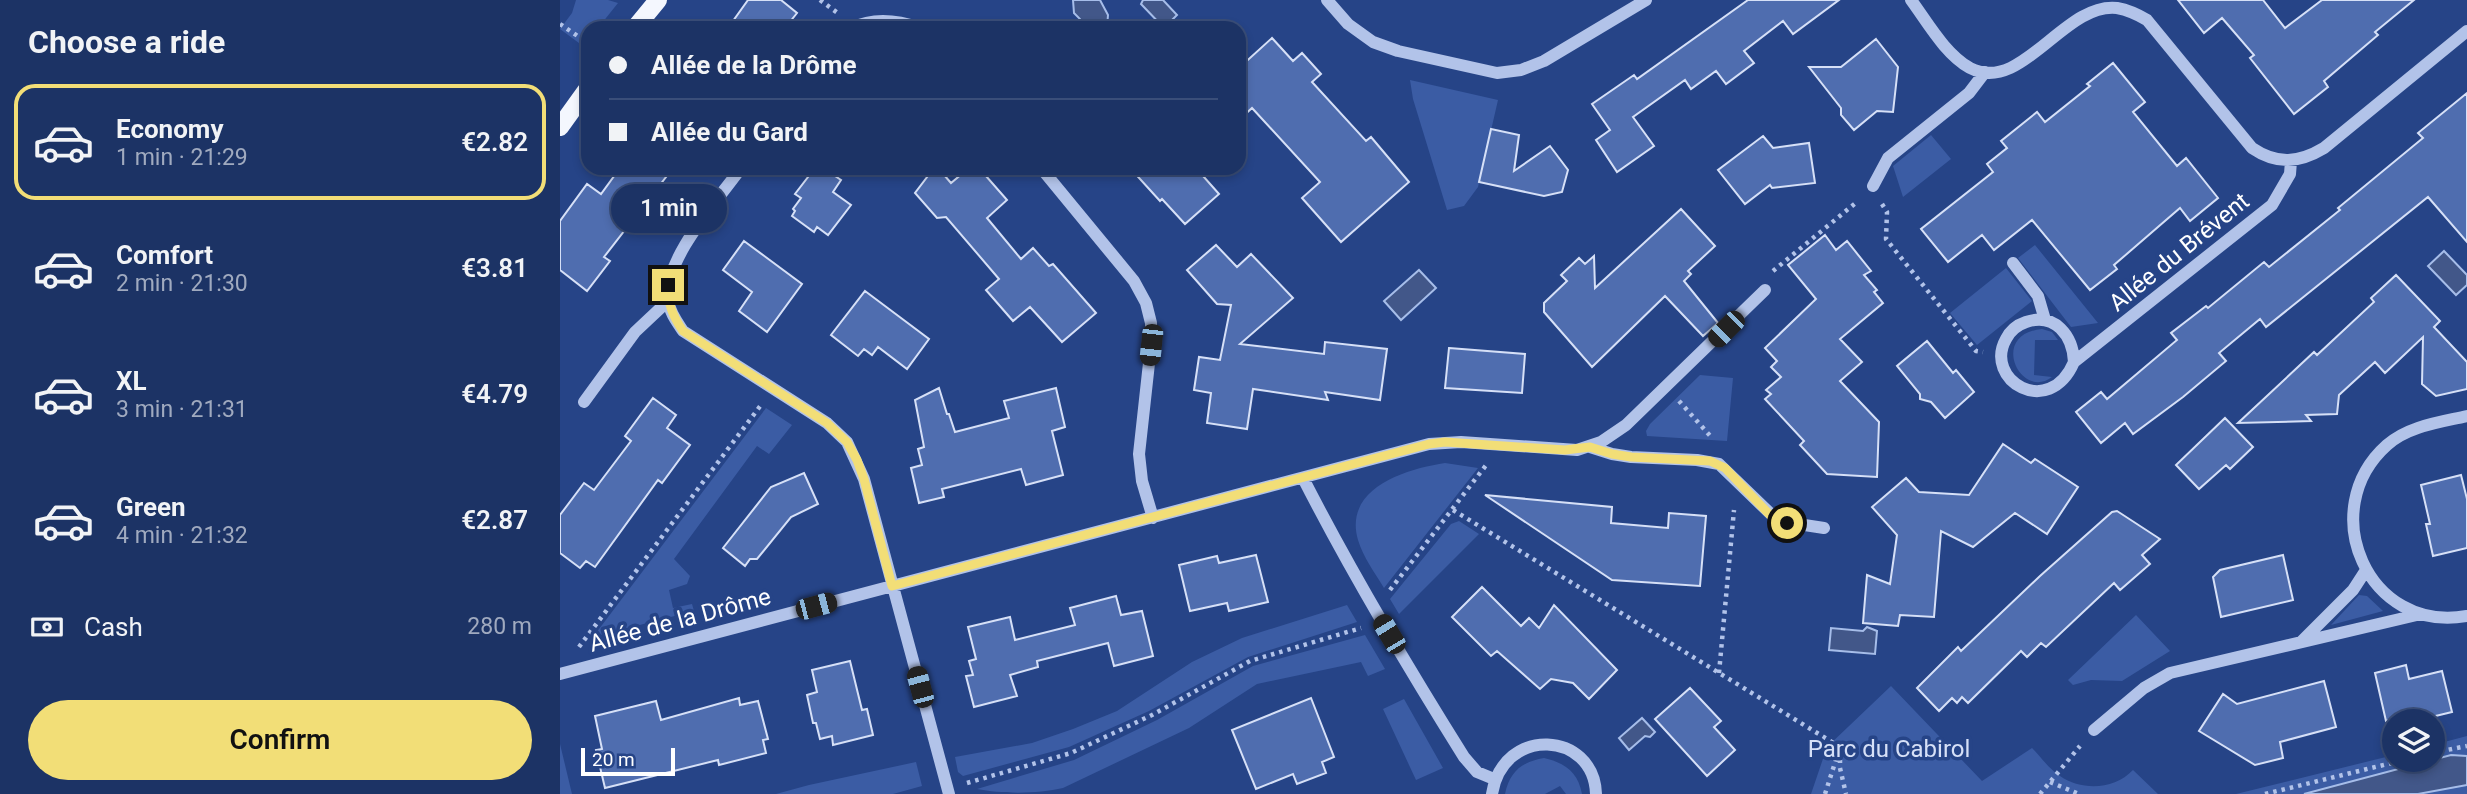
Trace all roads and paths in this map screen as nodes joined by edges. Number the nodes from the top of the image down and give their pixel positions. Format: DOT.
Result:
graph roads {
  1 [pos="658,0"];
  2 [pos="1327,0"];
  3 [pos="1646,0"];
  4 [pos="1910,0"];
  5 [pos="2117,4"];
  6 [pos="641,21"];
  7 [pos="873,21"];
  8 [pos="892,21"];
  9 [pos="560,24"];
  10 [pos="2467,30"];
  11 [pos="581,38"];
  12 [pos="1985,72"];
  13 [pos="581,98"];
  14 [pos="560,127"];
  15 [pos="2291,161"];
  16 [pos="736,175"];
  17 [pos="1047,175"];
  18 [pos="1873,186"];
  19 [pos="2013,263"];
  20 [pos="1765,290"];
  21 [pos="668,301"];
  22 [pos="2045,320"];
  23 [pos="2001,353"];
  24 [pos="2074,362"];
  25 [pos="774,387"];
  26 [pos="1667,388"];
  27 [pos="584,402"];
  28 [pos="2467,416"];
  29 [pos="1712,439"];
  30 [pos="1495,444"];
  31 [pos="1590,447"];
  32 [pos="1303,478"];
  33 [pos="1737,481"];
  34 [pos="1453,510"];
  35 [pos="1153,518"];
  36 [pos="1824,528"];
  37 [pos="2366,570"];
  38 [pos="892,586"];
  39 [pos="1375,611"];
  40 [pos="2421,614"];
  41 [pos="2467,617"];
  42 [pos="2301,642"];
  43 [pos="576,651"];
  44 [pos="1719,673"];
  45 [pos="560,674"];
  46 [pos="2094,730"];
  47 [pos="2467,746"];
  48 [pos="1840,747"];
  49 [pos="2445,750"];
  50 [pos="2382,765"];
  51 [pos="1494,779"];
  52 [pos="2050,782"];
  53 [pos="949,791"];
  54 [pos="1492,794"];
  55 [pos="1596,794"];
  56 [pos="1825,794"];
  57 [pos="1846,794"];
  58 [pos="2040,794"];
  59 [pos="2079,794"];
  60 [pos="2264,794"];
  1 -- 6 [label="main road"];
  2 -- 3 [label="street"];
  4 -- 12 [label="street"];
  5 -- 12 [label="street"];
  5 -- 15 [label="street"];
  7 -- 8 [label="street"];
  9 -- 11 [label="path"];
  10 -- 15 [label="street"];
  12 -- 18 [label="street"];
  13 -- 14 [label="main road"];
  15 -- 24 [label="street, Allée du Brévent"];
  16 -- 21 [label="street"];
  17 -- 35 [label="street"];
  18 -- 20 [label="path"];
  18 -- 23 [label="path"];
  19 -- 22 [label="street"];
  20 -- 26 [label="street, Allée de la Drôme"];
  21 -- 25 [label="street"];
  21 -- 27 [label="street"];
  22 -- 23 [label="street"];
  22 -- 24 [label="street"];
  23 -- 24 [label="street, Allée du Brévent"];
  25 -- 38 [label="street"];
  25 -- 43 [label="path"];
  26 -- 29 [label="path"];
  26 -- 31 [label="street, Allée de la Drôme"];
  28 -- 37 [label="street"];
  30 -- 31 [label="street, Allée de la Drôme"];
  30 -- 32 [label="street, Allée de la Drôme"];
  30 -- 34 [label="path"];
  31 -- 33 [label="street, Allée de la Drôme"];
  32 -- 35 [label="street, Allée de la Drôme"];
  32 -- 39 [label="street"];
  33 -- 36 [label="street, Allée de la Drôme"];
  33 -- 44 [label="path"];
  34 -- 39 [label="path"];
  34 -- 44 [label="path"];
  35 -- 38 [label="street, Allée de la Drôme"];
  37 -- 40 [label="street"];
  37 -- 42 [label="street"];
  38 -- 45 [label="street, Allée de la Drôme"];
  38 -- 53 [label="street"];
  39 -- 51 [label="street"];
  39 -- 53 [label="path"];
  40 -- 41 [label="street"];
  40 -- 42 [label="street"];
  42 -- 46 [label="street"];
  44 -- 48 [label="path"];
  46 -- 52 [label="path"];
  47 -- 49 [label="path"];
  48 -- 56 [label="path"];
  48 -- 57 [label="path"];
  50 -- 60 [label="path"];
  51 -- 54 [label="street"];
  51 -- 55 [label="street"];
  52 -- 58 [label="path"];
  52 -- 59 [label="path"];
}
